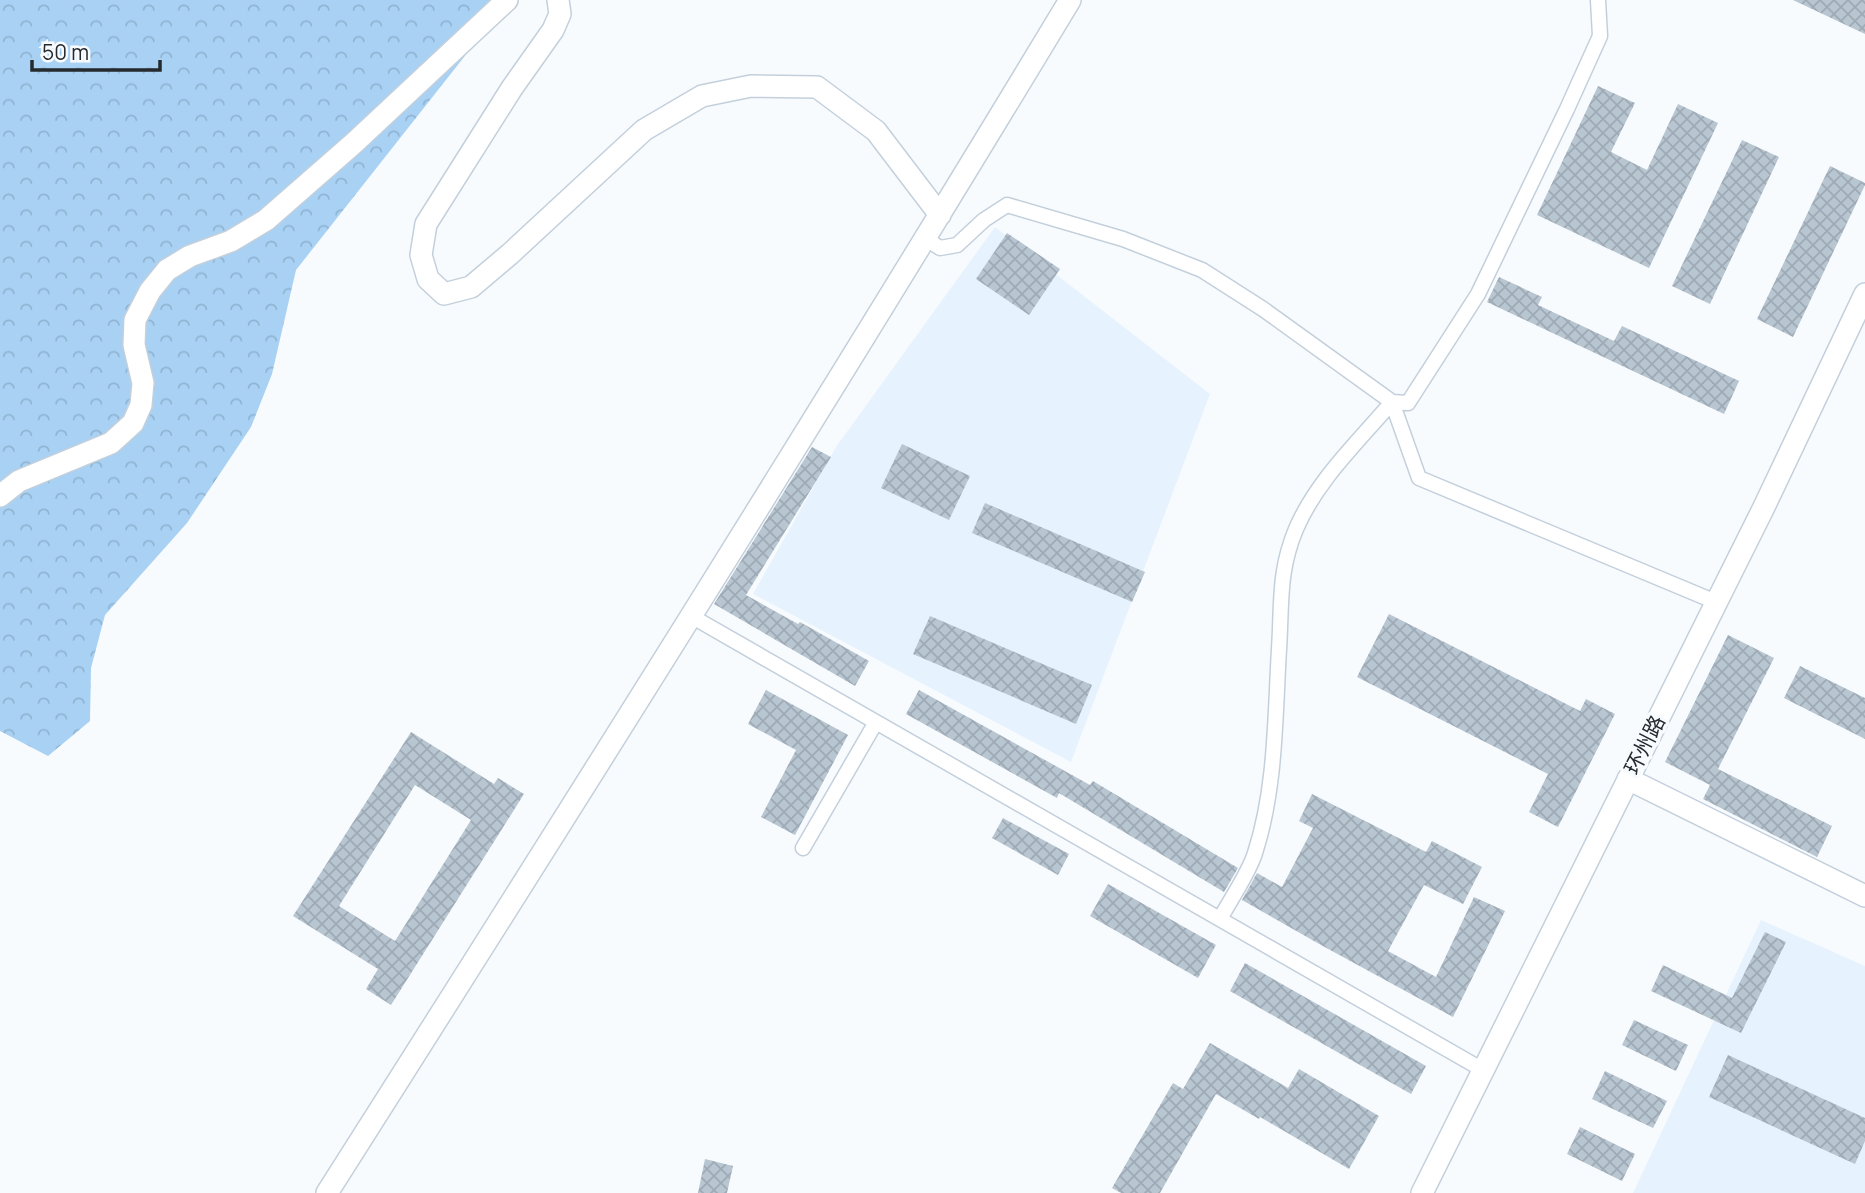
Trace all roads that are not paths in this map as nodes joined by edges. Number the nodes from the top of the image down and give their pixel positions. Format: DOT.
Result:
graph roads {
  1 [pos="507,0"];
  2 [pos="558,0"];
  3 [pos="1070,0"];
  4 [pos="1598,0"];
  5 [pos="940,215"];
  6 [pos="925,238"];
  7 [pos="1865,294"];
  8 [pos="1392,402"];
  9 [pos="0,496"];
  10 [pos="1716,602"];
  11 [pos="691,616"];
  12 [pos="876,722"];
  13 [pos="1628,779"];
  14 [pos="803,848"];
  15 [pos="1865,896"];
  16 [pos="1220,919"];
  17 [pos="1483,1070"];
  18 [pos="327,1193"];
  19 [pos="1422,1193"];
  1 -- 9 [label="street"];
  2 -- 5 [label="street"];
  3 -- 5 [label="street"];
  4 -- 8 [label="street"];
  5 -- 6 [label="street"];
  6 -- 8 [label="street"];
  6 -- 11 [label="street"];
  7 -- 10 [label="street, 环州路"];
  8 -- 10 [label="street"];
  8 -- 16 [label="street"];
  10 -- 13 [label="street, 环州路"];
  11 -- 12 [label="street"];
  11 -- 18 [label="street"];
  12 -- 14 [label="street"];
  12 -- 16 [label="street"];
  13 -- 15 [label="street"];
  13 -- 17 [label="street, 环州路"];
  16 -- 17 [label="street"];
  17 -- 19 [label="street, 环州路"];
}
